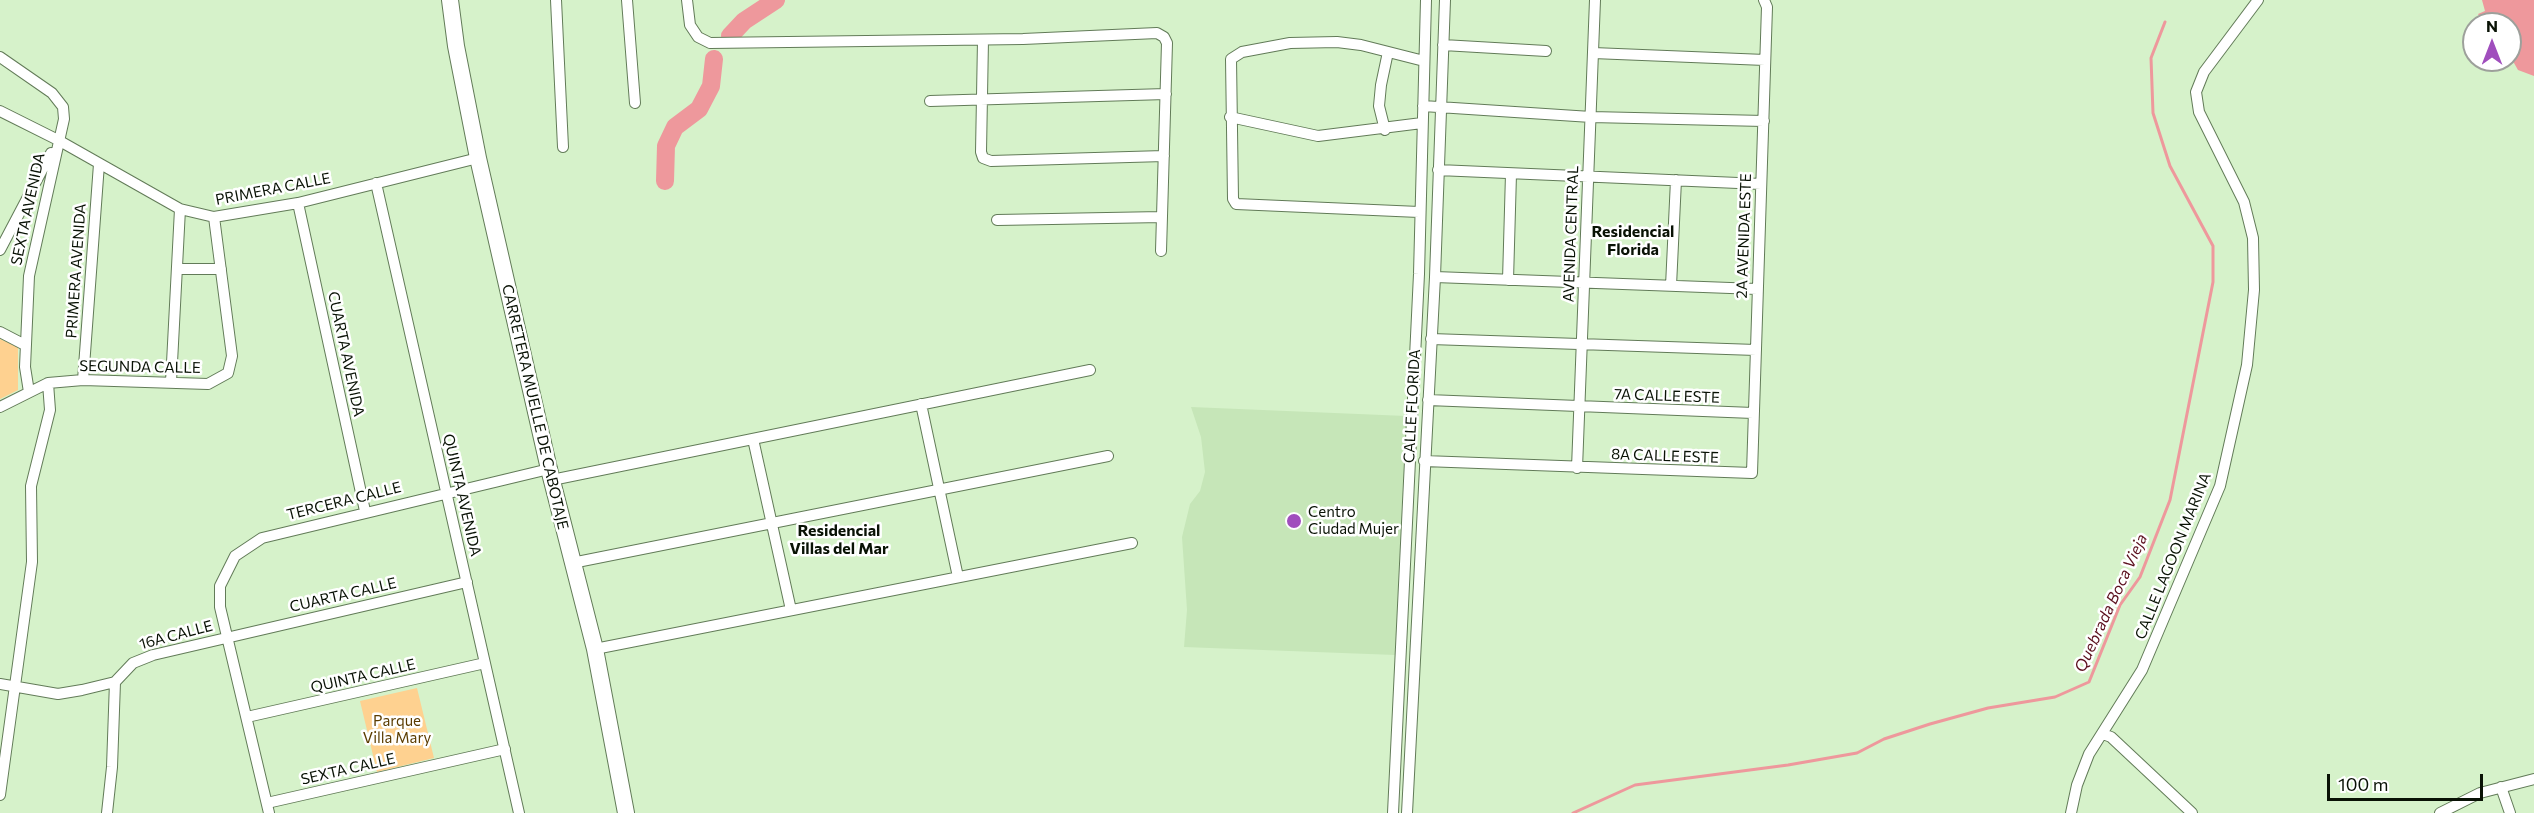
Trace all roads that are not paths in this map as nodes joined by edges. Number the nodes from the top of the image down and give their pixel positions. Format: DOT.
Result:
graph roads {
  1 [pos="450,0"];
  2 [pos="556,0"];
  3 [pos="627,0"];
  4 [pos="687,0"];
  5 [pos="1426,0"];
  6 [pos="1445,0"];
  7 [pos="1595,0"];
  8 [pos="1764,0"];
  9 [pos="2258,0"];
  10 [pos="983,40"];
  11 [pos="1443,45"];
  12 [pos="1546,51"];
  13 [pos="1389,52"];
  14 [pos="1593,53"];
  15 [pos="0,57"];
  16 [pos="1765,60"];
  17 [pos="1424,61"];
  18 [pos="1166,94"];
  19 [pos="983,99"];
  20 [pos="930,101"];
  21 [pos="634,104"];
  22 [pos="1423,106"];
  23 [pos="1441,107"];
  24 [pos="0,111"];
  25 [pos="1230,117"];
  26 [pos="1590,117"];
  27 [pos="1764,121"];
  28 [pos="1422,123"];
  29 [pos="1384,130"];
  30 [pos="58,140"];
  31 [pos="563,147"];
  32 [pos="1164,156"];
  33 [pos="478,158"];
  34 [pos="99,164"];
  35 [pos="1438,170"];
  36 [pos="1511,174"];
  37 [pos="1588,177"];
  38 [pos="1676,180"];
  39 [pos="376,183"];
  40 [pos="1761,183"];
  41 [pos="298,203"];
  42 [pos="180,209"];
  43 [pos="1419,212"];
  44 [pos="214,217"];
  45 [pos="1162,217"];
  46 [pos="997,220"];
  47 [pos="0,250"];
  48 [pos="1161,250"];
  49 [pos="177,269"];
  50 [pos="221,269"];
  51 [pos="1435,277"];
  52 [pos="1508,280"];
  53 [pos="1584,283"];
  54 [pos="1671,286"];
  55 [pos="1757,289"];
  56 [pos="0,332"];
  57 [pos="1431,339"];
  58 [pos="26,345"];
  59 [pos="1582,345"];
  60 [pos="1756,350"];
  61 [pos="1090,370"];
  62 [pos="83,380"];
  63 [pos="171,382"];
  64 [pos="48,383"];
  65 [pos="29,392"];
  66 [pos="1428,400"];
  67 [pos="921,404"];
  68 [pos="0,407"];
  69 [pos="1580,408"];
  70 [pos="1754,413"];
  71 [pos="753,439"];
  72 [pos="1108,456"];
  73 [pos="1424,461"];
  74 [pos="1577,468"];
  75 [pos="1752,473"];
  76 [pos="550,474"];
  77 [pos="939,490"];
  78 [pos="446,492"];
  79 [pos="365,511"];
  80 [pos="771,524"];
  81 [pos="1132,543"];
  82 [pos="572,564"];
  83 [pos="958,577"];
  84 [pos="467,582"];
  85 [pos="791,610"];
  86 [pos="226,637"];
  87 [pos="595,649"];
  88 [pos="485,663"];
  89 [pos="115,682"];
  90 [pos="0,684"];
  91 [pos="17,687"];
  92 [pos="247,717"];
  93 [pos="2103,734"];
  94 [pos="505,749"];
  95 [pos="2534,780"];
  96 [pos="2501,787"];
  97 [pos="0,795"];
  98 [pos="268,808"];
  99 [pos="107,813"];
  100 [pos="519,813"];
  101 [pos="626,813"];
  102 [pos="1393,813"];
  103 [pos="1407,813"];
  104 [pos="2071,813"];
  105 [pos="2192,813"];
  106 [pos="2440,813"];
  107 [pos="2510,813"];
  1 -- 33 [label="main road, CARRETERA MUELLE DE CABOTAJE"];
  2 -- 31 [label="street"];
  3 -- 21 [label="street"];
  4 -- 10 [label="street"];
  5 -- 17 [label="street, CALLE FLORIDA"];
  6 -- 11 [label="street, CALLE FLORIDA"];
  7 -- 14 [label="street, AVENIDA CENTRAL"];
  8 -- 16 [label="street, 2A AVENIDA ESTE"];
  9 -- 93 [label="street, CALLE LAGOON MARINA"];
  10 -- 18 [label="street"];
  10 -- 19 [label="street"];
  11 -- 12 [label="street"];
  11 -- 23 [label="street, CALLE FLORIDA"];
  13 -- 17 [label="street"];
  13 -- 25 [label="street"];
  13 -- 29 [label="street"];
  14 -- 16 [label="street"];
  14 -- 26 [label="street, AVENIDA CENTRAL"];
  15 -- 30 [label="street"];
  16 -- 27 [label="street, 2A AVENIDA ESTE"];
  17 -- 22 [label="street, CALLE FLORIDA"];
  18 -- 19 [label="street"];
  18 -- 32 [label="street"];
  19 -- 20 [label="street"];
  19 -- 32 [label="street"];
  22 -- 23 [label="street"];
  22 -- 28 [label="street, CALLE FLORIDA"];
  23 -- 26 [label="street"];
  23 -- 35 [label="street, CALLE FLORIDA"];
  24 -- 30 [label="street"];
  25 -- 29 [label="street"];
  25 -- 43 [label="street"];
  26 -- 27 [label="street"];
  26 -- 37 [label="street, AVENIDA CENTRAL"];
  27 -- 40 [label="street, 2A AVENIDA ESTE"];
  28 -- 29 [label="street"];
  28 -- 43 [label="street, CALLE FLORIDA"];
  30 -- 34 [label="street, PRIMERA CALLE"];
  30 -- 47 [label="street"];
  30 -- 58 [label="street, SEXTA AVENIDA"];
  32 -- 45 [label="street"];
  33 -- 39 [label="street, PRIMERA CALLE"];
  33 -- 76 [label="main road, CARRETERA MUELLE DE CABOTAJE"];
  34 -- 42 [label="street, PRIMERA CALLE"];
  34 -- 62 [label="street, PRIMERA AVENIDA"];
  35 -- 36 [label="street"];
  35 -- 51 [label="street, CALLE FLORIDA"];
  36 -- 37 [label="street"];
  36 -- 52 [label="street"];
  37 -- 38 [label="street"];
  37 -- 53 [label="street, AVENIDA CENTRAL"];
  38 -- 40 [label="street"];
  38 -- 54 [label="street"];
  39 -- 41 [label="street, PRIMERA CALLE"];
  39 -- 78 [label="street, QUINTA AVENIDA"];
  40 -- 55 [label="street, 2A AVENIDA ESTE"];
  41 -- 44 [label="street, PRIMERA CALLE"];
  41 -- 79 [label="street, CUARTA AVENIDA"];
  42 -- 44 [label="street, PRIMERA CALLE"];
  42 -- 49 [label="street"];
  43 -- 102 [label="street, CALLE FLORIDA"];
  44 -- 50 [label="street"];
  45 -- 46 [label="street"];
  45 -- 48 [label="street"];
  49 -- 50 [label="street"];
  49 -- 63 [label="street"];
  50 -- 63 [label="street, SEGUNDA CALLE"];
  51 -- 52 [label="street"];
  51 -- 57 [label="street, CALLE FLORIDA"];
  52 -- 53 [label="street"];
  53 -- 54 [label="street"];
  53 -- 59 [label="street, AVENIDA CENTRAL"];
  54 -- 55 [label="street"];
  55 -- 60 [label="street, 2A AVENIDA ESTE"];
  56 -- 58 [label="street"];
  57 -- 59 [label="street"];
  57 -- 66 [label="street, CALLE FLORIDA"];
  58 -- 65 [label="street, SEXTA AVENIDA"];
  59 -- 60 [label="street"];
  59 -- 69 [label="street, AVENIDA CENTRAL"];
  60 -- 70 [label="street, 2A AVENIDA ESTE"];
  61 -- 67 [label="street, TERCERA CALLE"];
  62 -- 63 [label="street, SEGUNDA CALLE"];
  62 -- 64 [label="street, SEGUNDA CALLE"];
  64 -- 65 [label="street"];
  64 -- 91 [label="street"];
  65 -- 68 [label="street"];
  66 -- 69 [label="street, 7A CALLE ESTE"];
  66 -- 73 [label="street, CALLE FLORIDA"];
  67 -- 71 [label="street, TERCERA CALLE"];
  67 -- 77 [label="street"];
  69 -- 70 [label="street, 7A CALLE ESTE"];
  69 -- 74 [label="street, AVENIDA CENTRAL"];
  70 -- 75 [label="street, 2A AVENIDA ESTE"];
  71 -- 76 [label="street, TERCERA CALLE"];
  71 -- 80 [label="street"];
  72 -- 77 [label="street"];
  73 -- 74 [label="street, 8A CALLE ESTE"];
  73 -- 103 [label="street, CALLE FLORIDA"];
  74 -- 75 [label="street, 8A CALLE ESTE"];
  76 -- 78 [label="street, TERCERA CALLE"];
  76 -- 82 [label="main road, CARRETERA MUELLE DE CABOTAJE"];
  77 -- 80 [label="street"];
  77 -- 83 [label="street"];
  78 -- 79 [label="street, TERCERA CALLE"];
  78 -- 84 [label="street, QUINTA AVENIDA"];
  79 -- 86 [label="street, TERCERA CALLE"];
  80 -- 82 [label="street"];
  80 -- 85 [label="street"];
  81 -- 83 [label="street"];
  82 -- 87 [label="main road, CARRETERA MUELLE DE CABOTAJE"];
  83 -- 85 [label="street"];
  84 -- 86 [label="street, CUARTA CALLE"];
  84 -- 88 [label="street, QUINTA AVENIDA"];
  85 -- 87 [label="street"];
  86 -- 89 [label="street, 16A CALLE"];
  86 -- 92 [label="street, TERCERA CALLE"];
  87 -- 101 [label="main road, CARRETERA MUELLE DE CABOTAJE"];
  88 -- 92 [label="street, QUINTA CALLE"];
  88 -- 94 [label="street, QUINTA AVENIDA"];
  89 -- 91 [label="street"];
  89 -- 99 [label="street"];
  90 -- 91 [label="street"];
  91 -- 97 [label="street"];
  92 -- 98 [label="street, TERCERA CALLE"];
  93 -- 104 [label="street, CALLE LAGOON MARINA"];
  93 -- 105 [label="street"];
  94 -- 98 [label="street, SEXTA CALLE"];
  94 -- 100 [label="street, QUINTA AVENIDA"];
  95 -- 96 [label="street"];
  96 -- 106 [label="street"];
  96 -- 107 [label="street"];
}
